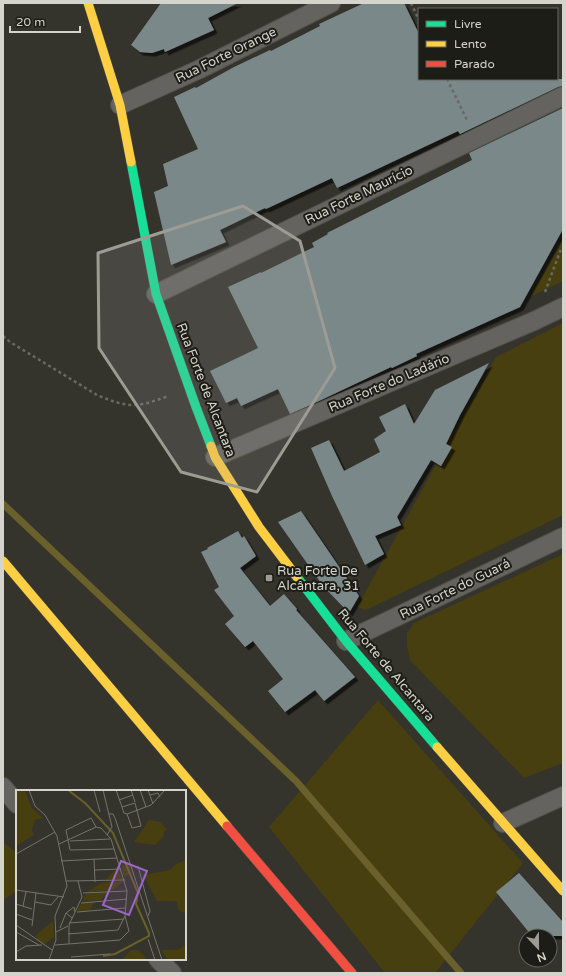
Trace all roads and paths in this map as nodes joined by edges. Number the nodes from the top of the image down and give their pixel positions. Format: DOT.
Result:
graph roads {
  1 [pos="88,3"];
  2 [pos="332,3"];
  3 [pos="411,3"];
  4 [pos="418,18"];
  5 [pos="448,80"];
  6 [pos="563,96"];
  7 [pos="120,105"];
  8 [pos="476,138"];
  9 [pos="563,250"];
  10 [pos="156,294"];
  11 [pos="563,307"];
  12 [pos="534,321"];
  13 [pos="3,336"];
  14 [pos="190,390"];
  15 [pos="215,457"];
  16 [pos="563,537"];
  17 [pos="3,561"];
  18 [pos="346,640"];
  19 [pos="3,787"];
  20 [pos="563,796"];
  21 [pos="16,803"];
  22 [pos="503,823"];
  23 [pos="563,891"];
  24 [pos="159,960"];
  25 [pos="172,973"];
  26 [pos="352,973"];
  1 -- 7 [label="street, Rua Forte de Alcantara"];
  2 -- 7 [label="street, Rua Forte Orange"];
  3 -- 4 [label="path"];
  5 -- 8 [label="path"];
  6 -- 8 [label="street, Rua Forte Maurício"];
  7 -- 10 [label="street, Rua Forte de Alcantara"];
  8 -- 10 [label="street, Rua Forte Maurício"];
  9 -- 12 [label="path"];
  10 -- 14 [label="street, Rua Forte de Alcantara"];
  11 -- 12 [label="street, Rua Forte do Ladário"];
  12 -- 15 [label="street, Rua Forte do Ladário"];
  13 -- 14 [label="path"];
  14 -- 15 [label="street, Rua Forte de Alcantara"];
  15 -- 18 [label="street, Rua Forte de Alcantara"];
  16 -- 18 [label="street, Rua Forte do Guará"];
  17 -- 26 [label="street"];
  18 -- 22 [label="street, Rua Forte de Alcantara"];
  19 -- 21 [label="street"];
  20 -- 22 [label="street"];
  22 -- 23 [label="street, Rua Forte de Alcantara"];
  24 -- 25 [label="street"];
}
